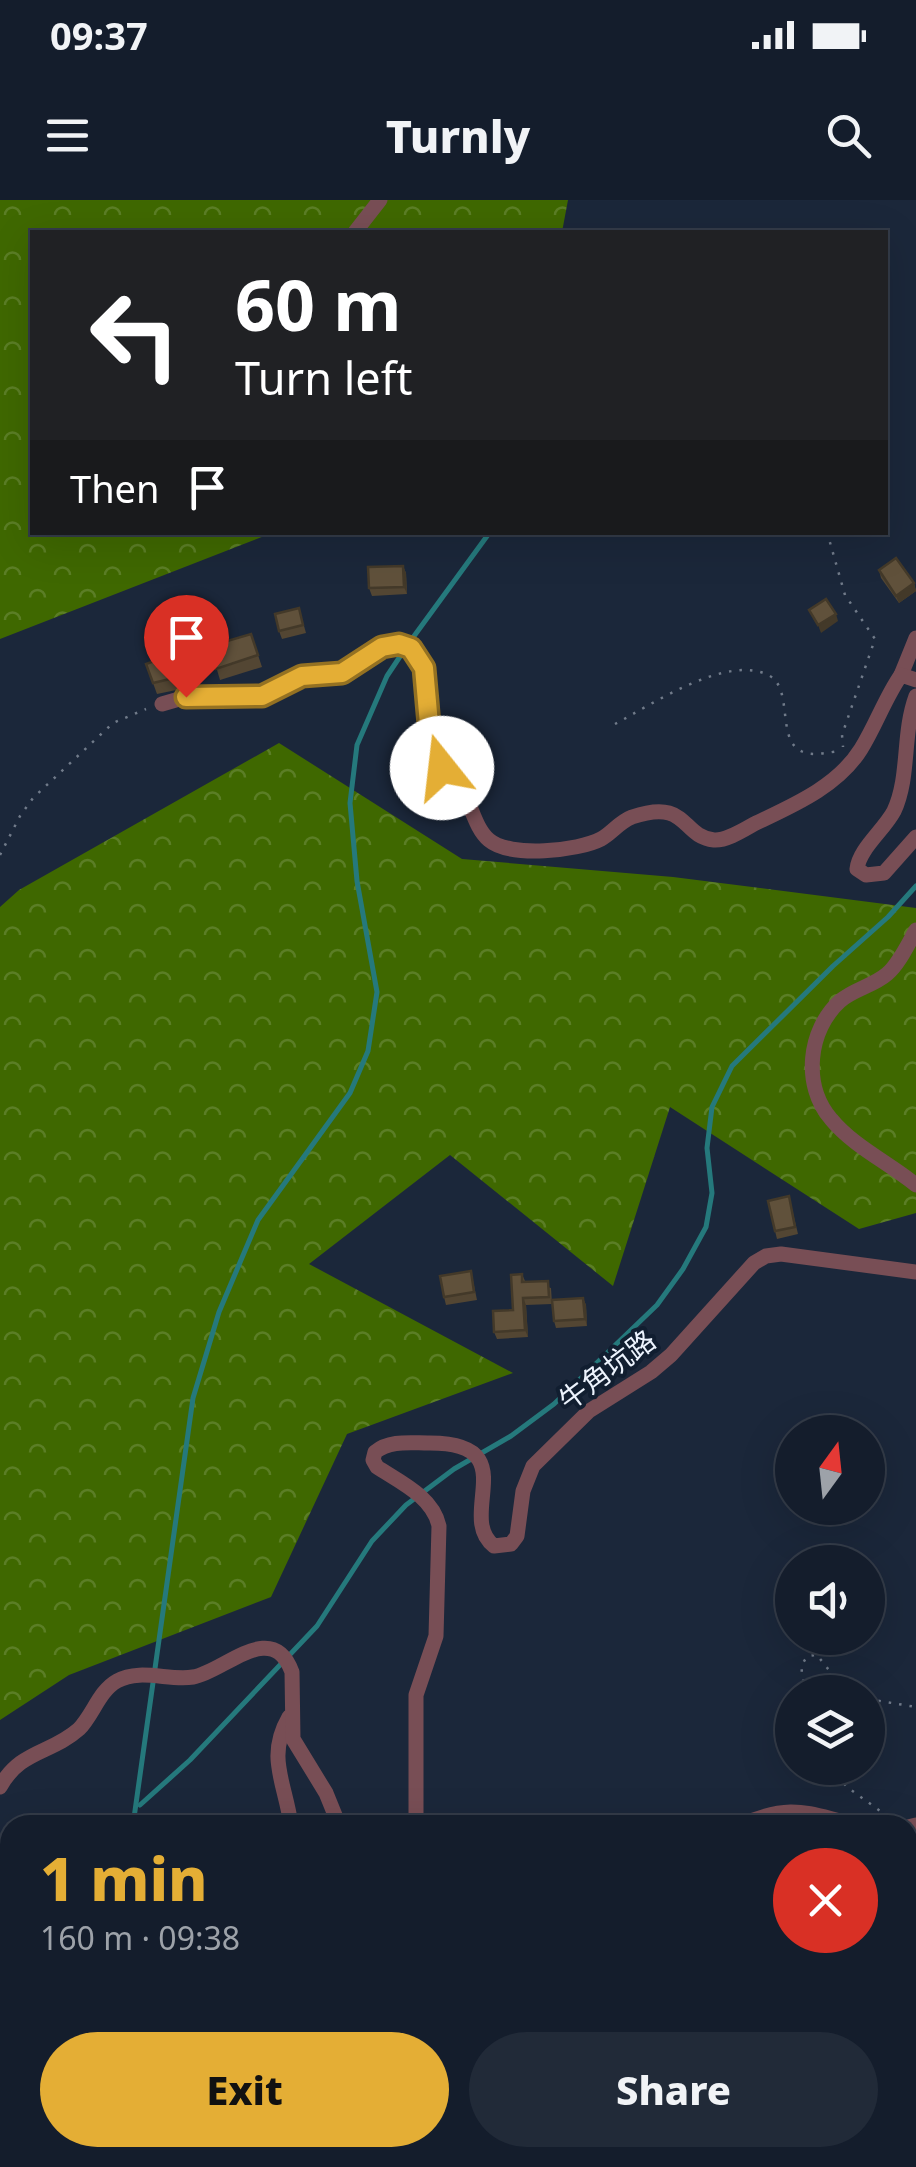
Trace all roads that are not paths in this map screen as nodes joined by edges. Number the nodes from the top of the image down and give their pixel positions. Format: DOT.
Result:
graph roads {
  1 [pos="380,200"];
  2 [pos="357,230"];
  3 [pos="916,638"];
  4 [pos="909,677"];
  5 [pos="916,696"];
  6 [pos="162,704"];
  7 [pos="916,837"];
  8 [pos="916,930"];
  9 [pos="916,1185"];
  10 [pos="916,1272"];
  11 [pos="291,1713"];
  12 [pos="0,1787"];
  13 [pos="290,1815"];
  14 [pos="336,1815"];
  15 [pos="416,1815"];
  16 [pos="768,1815"];
  17 [pos="817,1815"];
  1 -- 2 [label="street"];
  3 -- 4 [label="street"];
  4 -- 6 [label="street"];
  5 -- 7 [label="street"];
  8 -- 9 [label="street"];
  10 -- 15 [label="street, 牛角坑路"];
  11 -- 12 [label="street"];
  11 -- 13 [label="street"];
  11 -- 14 [label="street"];
  16 -- 17 [label="street"];
}
